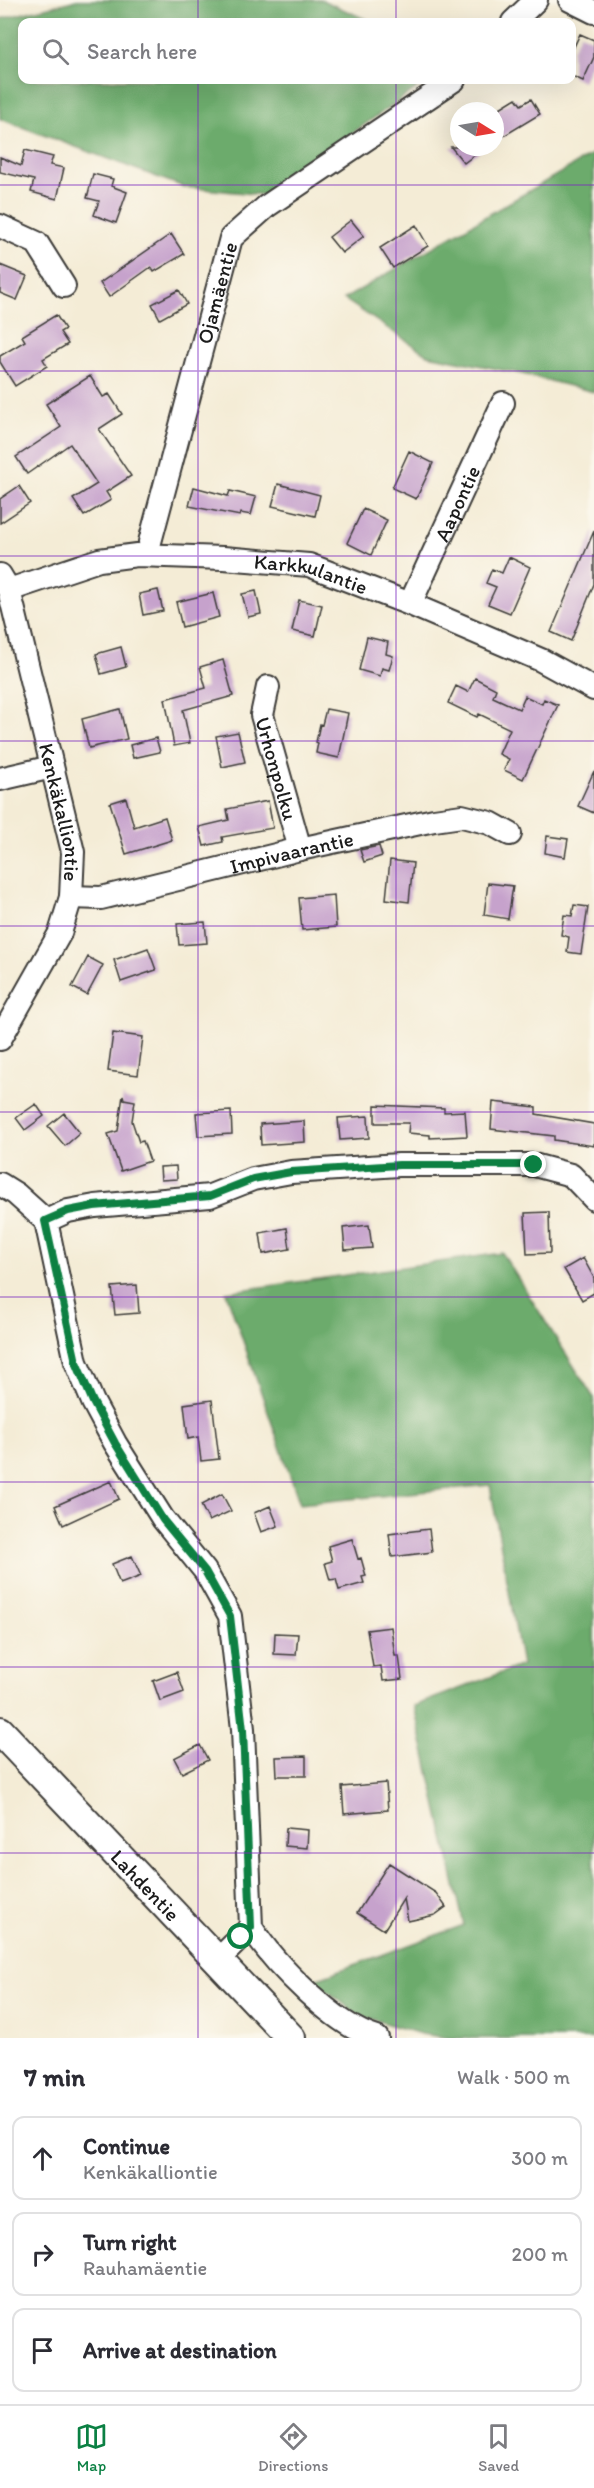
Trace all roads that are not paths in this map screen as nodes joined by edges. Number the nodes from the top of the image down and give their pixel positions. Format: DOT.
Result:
graph roads {
  1 [pos="536,0"];
  2 [pos="570,0"];
  3 [pos="594,12"];
  4 [pos="517,18"];
  5 [pos="448,84"];
  6 [pos="0,226"];
  7 [pos="64,286"];
  8 [pos="503,403"];
  9 [pos="150,542"];
  10 [pos="4,582"];
  11 [pos="410,604"];
  12 [pos="592,683"];
  13 [pos="268,687"];
  14 [pos="52,767"];
  15 [pos="0,779"];
  16 [pos="510,834"];
  17 [pos="300,849"];
  18 [pos="71,897"];
  19 [pos="0,1039"];
  20 [pos="0,1184"];
  21 [pos="594,1199"];
  22 [pos="45,1221"];
  23 [pos="0,1731"];
  24 [pos="251,1927"];
  25 [pos="218,1960"];
  26 [pos="291,2038"];
  27 [pos="377,2038"];
  1 -- 4 [label="street"];
  2 -- 3 [label="street"];
  5 -- 9 [label="street, Ojamäentie"];
  6 -- 7 [label="street"];
  8 -- 11 [label="street, Aapontie"];
  10 -- 11 [label="street, Karkkulantie"];
  10 -- 14 [label="street, Kenkäkalliontie"];
  11 -- 12 [label="street, Karkkulantie"];
  13 -- 17 [label="street, Urhonpolku"];
  14 -- 15 [label="street"];
  14 -- 18 [label="street, Kenkäkalliontie"];
  16 -- 17 [label="street, Impivaarantie"];
  17 -- 18 [label="street, Impivaarantie"];
  18 -- 19 [label="street, Kenkäkalliontie"];
  20 -- 22 [label="street"];
  21 -- 22 [label="street"];
  22 -- 24 [label="street"];
  23 -- 25 [label="main road, Lahdentie"];
  24 -- 25 [label="street"];
  24 -- 27 [label="street"];
  25 -- 26 [label="main road, Lahdentie"];
}
